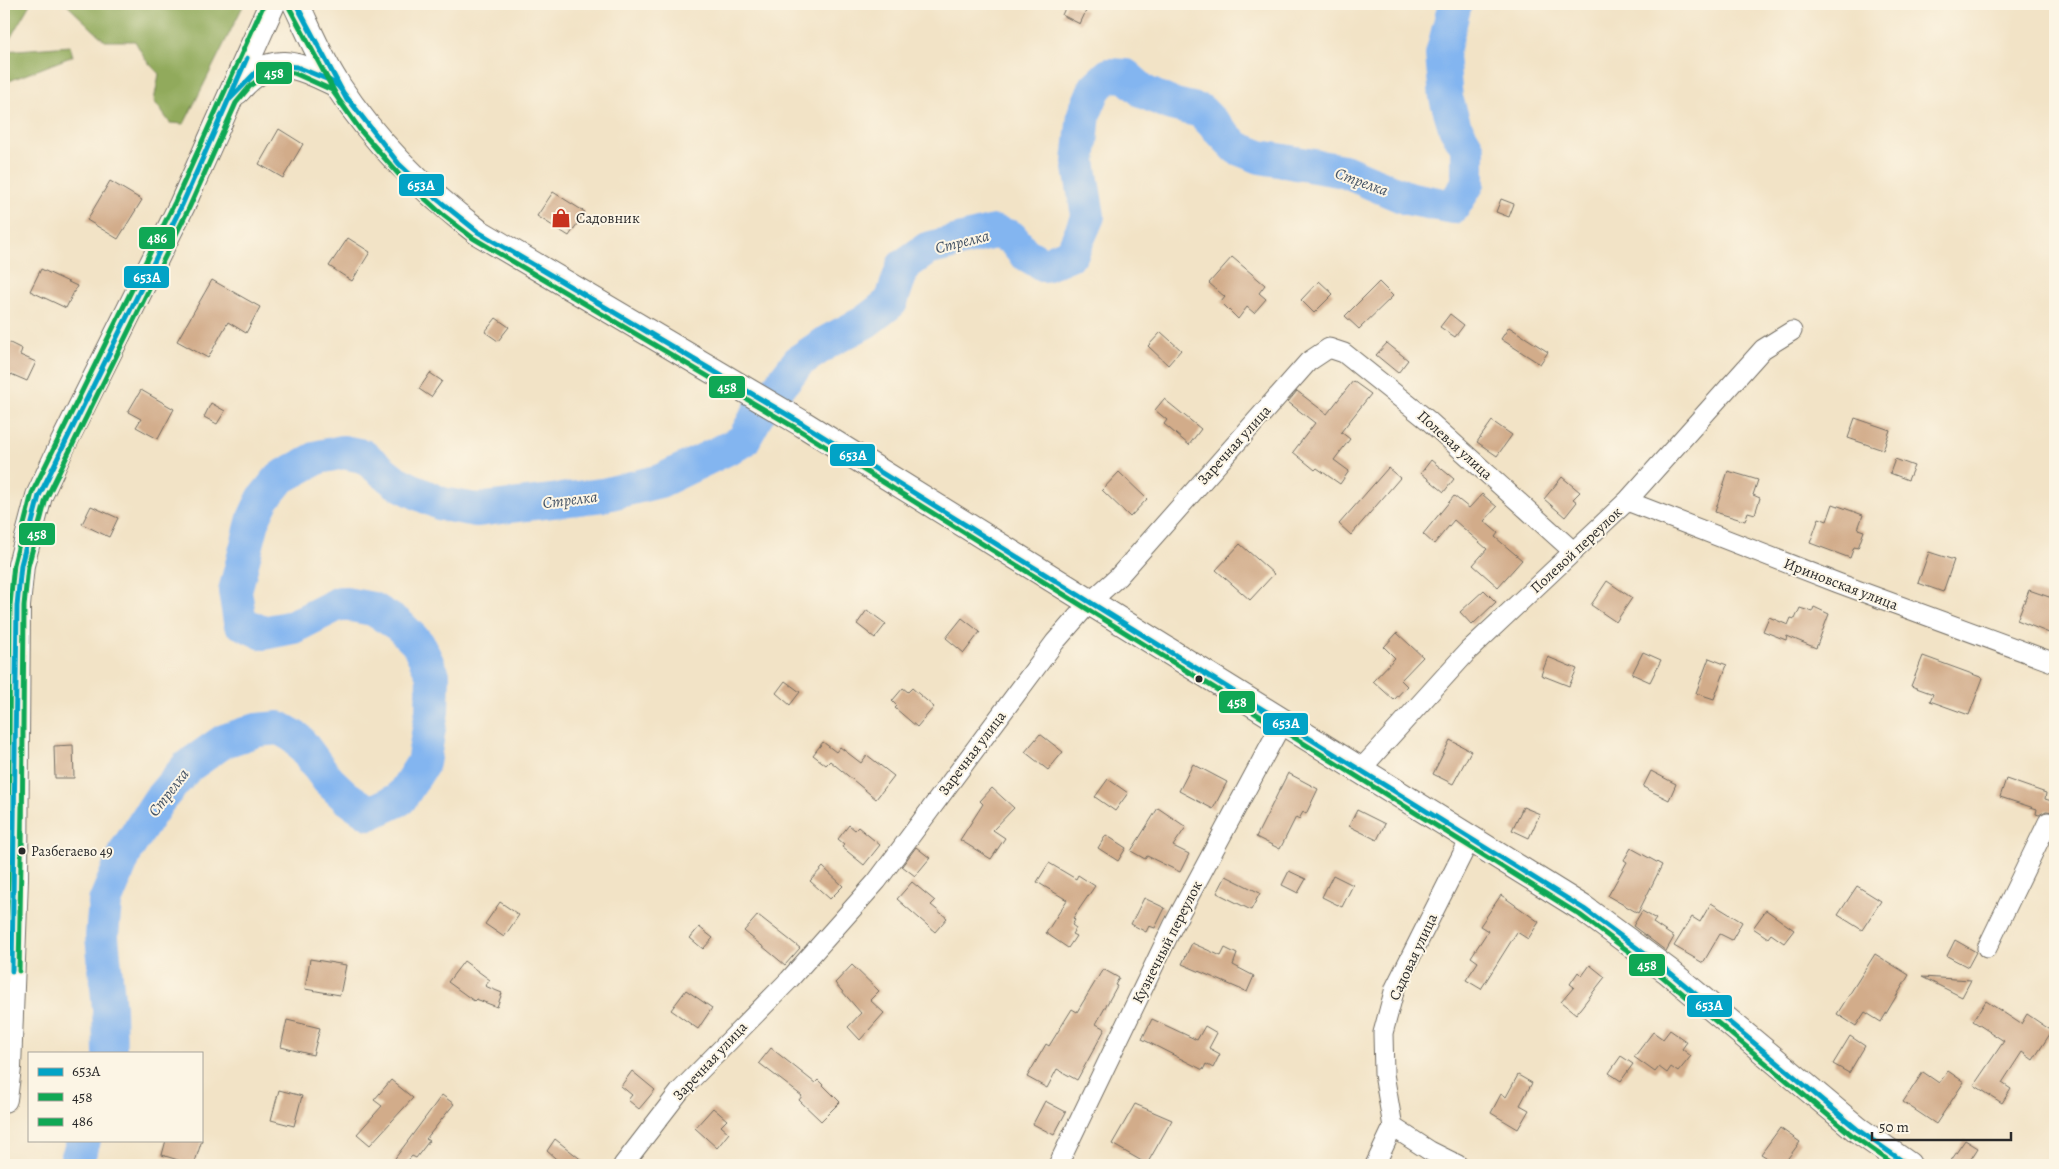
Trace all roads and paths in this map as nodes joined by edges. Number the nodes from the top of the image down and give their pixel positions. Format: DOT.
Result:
graph roads {
  1 [pos="272,4"];
  2 [pos="296,4"];
  3 [pos="337,84"];
  4 [pos="230,99"];
  5 [pos="1792,331"];
  6 [pos="1329,348"];
  7 [pos="1627,501"];
  8 [pos="1574,552"];
  9 [pos="1090,602"];
  10 [pos="2055,663"];
  11 [pos="1283,721"];
  12 [pos="1360,770"];
  13 [pos="2055,824"];
  14 [pos="1471,837"];
  15 [pos="1987,948"];
  16 [pos="6,1068"];
  17 [pos="4,1099"];
  18 [pos="1393,1127"];
  19 [pos="623,1165"];
  20 [pos="1058,1165"];
  21 [pos="1375,1165"];
  22 [pos="1458,1165"];
  23 [pos="1908,1165"];
  1 -- 4 [label="main road"];
  2 -- 3 [label="main road"];
  3 -- 4 [label="main road"];
  3 -- 9 [label="main road"];
  4 -- 16 [label="main road"];
  5 -- 7 [label="street, Полевой переулок"];
  6 -- 8 [label="street, Полевая улица"];
  6 -- 9 [label="street, Заречная улица"];
  7 -- 8 [label="street, Полевой переулок"];
  7 -- 10 [label="street, Ириновская улица"];
  8 -- 12 [label="street, Полевой переулок"];
  9 -- 11 [label="main road"];
  9 -- 19 [label="street, Заречная улица"];
  11 -- 12 [label="main road"];
  11 -- 20 [label="street, Кузнечный переулок"];
  12 -- 14 [label="main road"];
  13 -- 15 [label="street"];
  14 -- 18 [label="street, Садовая улица"];
  14 -- 23 [label="main road"];
  16 -- 17 [label="main road"];
  18 -- 21 [label="street"];
  18 -- 22 [label="street"];
}
